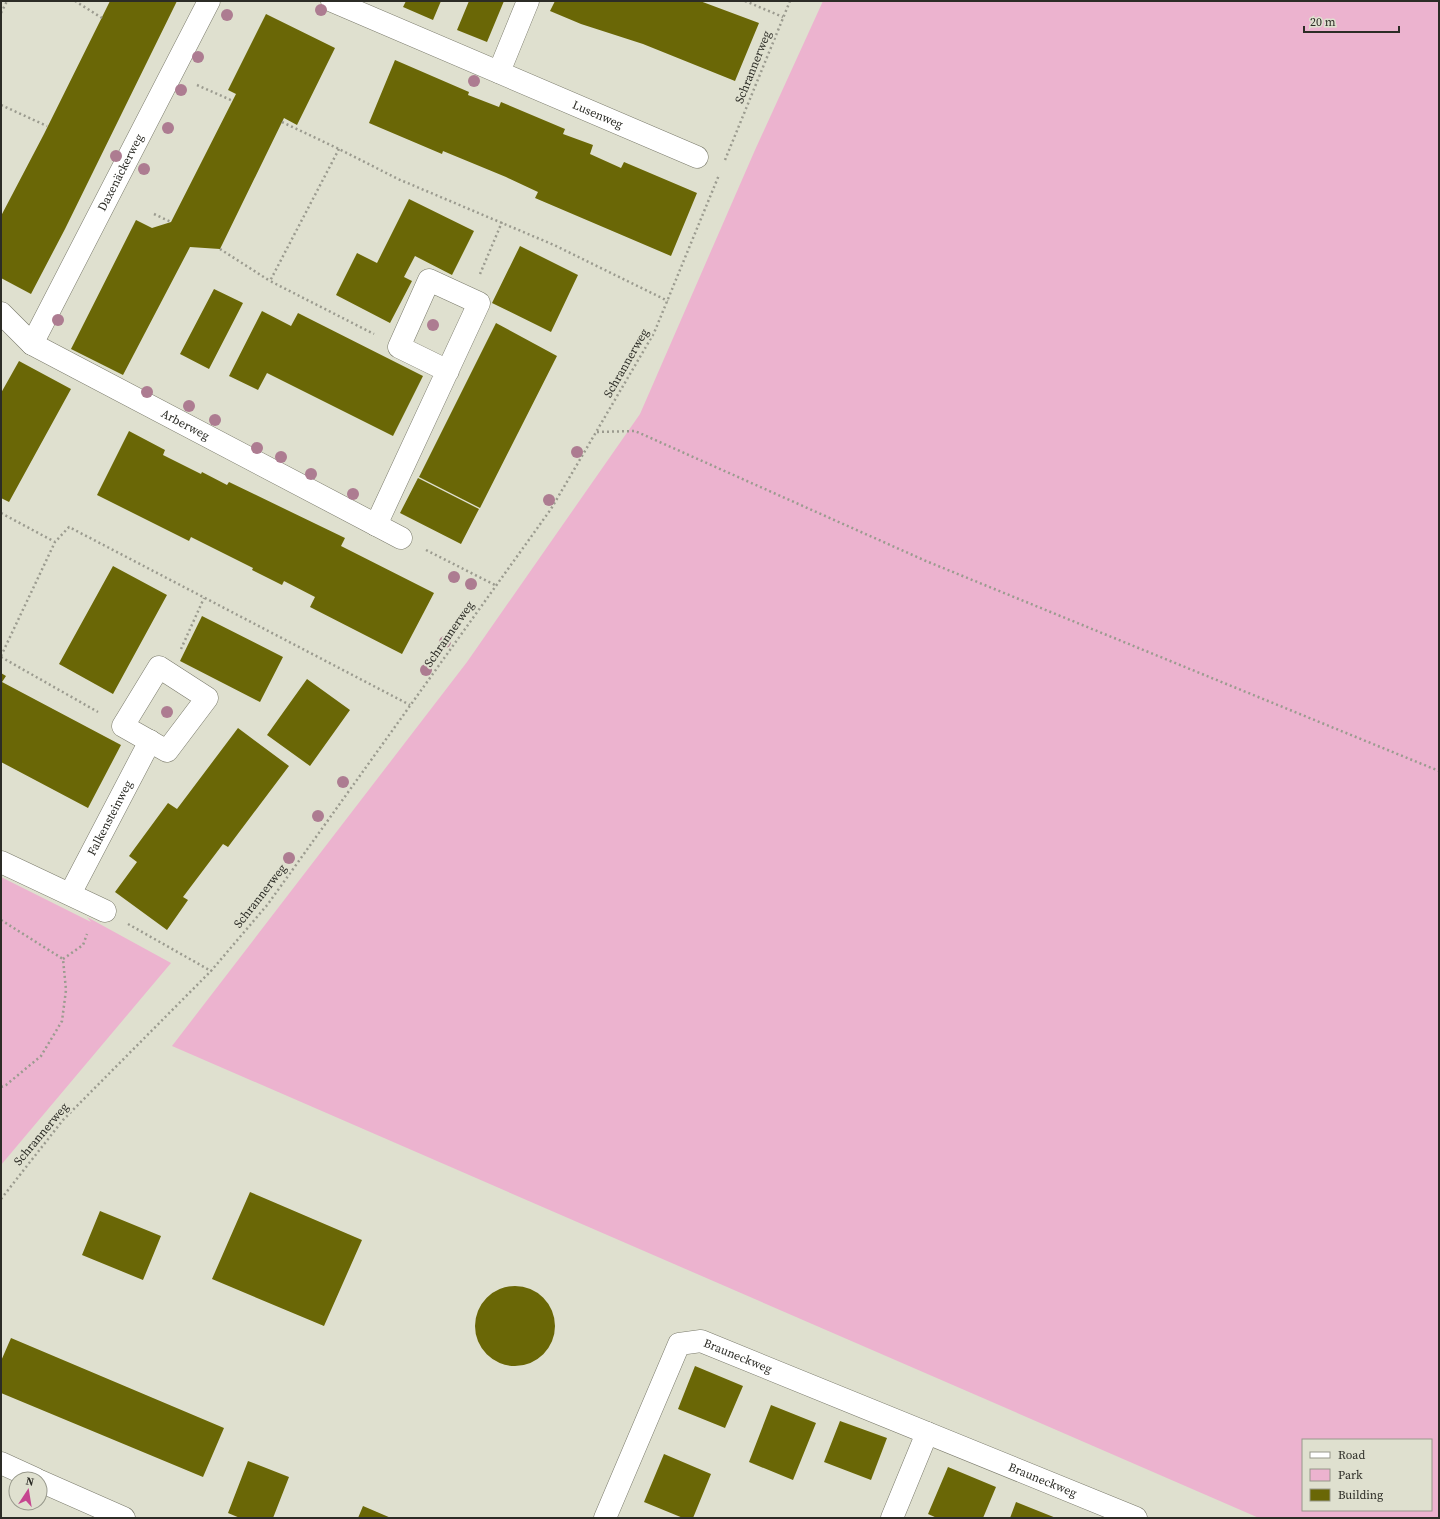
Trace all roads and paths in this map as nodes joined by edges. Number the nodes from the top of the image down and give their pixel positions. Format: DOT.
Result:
graph roads {
  1 [pos="7,1"];
  2 [pos="75,1"];
  3 [pos="209,1"];
  4 [pos="332,1"];
  5 [pos="528,1"];
  6 [pos="745,1"];
  7 [pos="790,1"];
  8 [pos="1,13"];
  9 [pos="783,17"];
  10 [pos="102,18"];
  11 [pos="499,72"];
  12 [pos="172,74"];
  13 [pos="233,101"];
  14 [pos="1,105"];
  15 [pos="282,122"];
  16 [pos="48,126"];
  17 [pos="339,149"];
  18 [pos="697,157"];
  19 [pos="722,166"];
  20 [pos="720,173"];
  21 [pos="154,214"];
  22 [pos="171,222"];
  23 [pos="502,222"];
  24 [pos="220,249"];
  25 [pos="270,281"];
  26 [pos="470,298"];
  27 [pos="668,301"];
  28 [pos="1,313"];
  29 [pos="32,344"];
  30 [pos="399,347"];
  31 [pos="448,371"];
  32 [pos="596,432"];
  33 [pos="1,513"];
  34 [pos="376,525"];
  35 [pos="401,538"];
  36 [pos="55,542"];
  37 [pos="495,585"];
  38 [pos="204,598"];
  39 [pos="1,657"];
  40 [pos="169,673"];
  41 [pos="410,705"];
  42 [pos="123,726"];
  43 [pos="150,741"];
  44 [pos="1439,771"];
  45 [pos="1,862"];
  46 [pos="70,894"];
  47 [pos="102,910"];
  48 [pos="1,920"];
  49 [pos="63,959"];
  50 [pos="211,971"];
  51 [pos="1,1087"];
  52 [pos="1,1199"];
  53 [pos="927,1433"];
  54 [pos="1,1463"];
  55 [pos="18,1471"];
  56 [pos="48,1485"];
  57 [pos="124,1518"];
  58 [pos="605,1518"];
  59 [pos="892,1518"];
  60 [pos="1136,1518"];
  1 -- 8 [label="path"];
  2 -- 10 [label="path"];
  3 -- 12 [label="street, Daxenäckerweg"];
  4 -- 11 [label="street, Lusenweg"];
  5 -- 11 [label="street"];
  6 -- 9 [label="path"];
  7 -- 9 [label="path, Schrannerweg"];
  9 -- 19 [label="path, Schrannerweg"];
  11 -- 18 [label="street, Lusenweg"];
  12 -- 13 [label="path"];
  12 -- 29 [label="street, Daxenäckerweg"];
  14 -- 16 [label="path"];
  15 -- 17 [label="path"];
  17 -- 23 [label="path"];
  17 -- 25 [label="path"];
  20 -- 27 [label="path, Schrannerweg"];
  21 -- 22 [label="path"];
  23 -- 26 [label="path"];
  23 -- 27 [label="path"];
  24 -- 25 [label="path"];
  25 -- 30 [label="path"];
  26 -- 30 [label="street"];
  26 -- 31 [label="street"];
  27 -- 32 [label="path, Schrannerweg"];
  28 -- 29 [label="street, Arberweg"];
  29 -- 34 [label="street, Arberweg"];
  30 -- 31 [label="street"];
  31 -- 34 [label="street"];
  32 -- 37 [label="path, Schrannerweg"];
  32 -- 44 [label="path"];
  33 -- 36 [label="path"];
  34 -- 35 [label="street, Arberweg"];
  35 -- 37 [label="path"];
  36 -- 38 [label="path"];
  36 -- 39 [label="path"];
  37 -- 41 [label="path, Schrannerweg"];
  38 -- 40 [label="path"];
  38 -- 41 [label="path"];
  39 -- 42 [label="path"];
  40 -- 42 [label="street"];
  40 -- 43 [label="street"];
  41 -- 50 [label="path, Schrannerweg"];
  42 -- 43 [label="street"];
  43 -- 46 [label="street, Falkensteinweg"];
  45 -- 46 [label="street"];
  46 -- 47 [label="street"];
  47 -- 49 [label="path"];
  47 -- 50 [label="path"];
  48 -- 49 [label="path"];
  49 -- 51 [label="path"];
  50 -- 52 [label="path, Schrannerweg"];
  53 -- 58 [label="street, Brauneckweg"];
  53 -- 59 [label="street"];
  53 -- 60 [label="street, Brauneckweg"];
  54 -- 55 [label="street"];
  56 -- 57 [label="street"];
}
